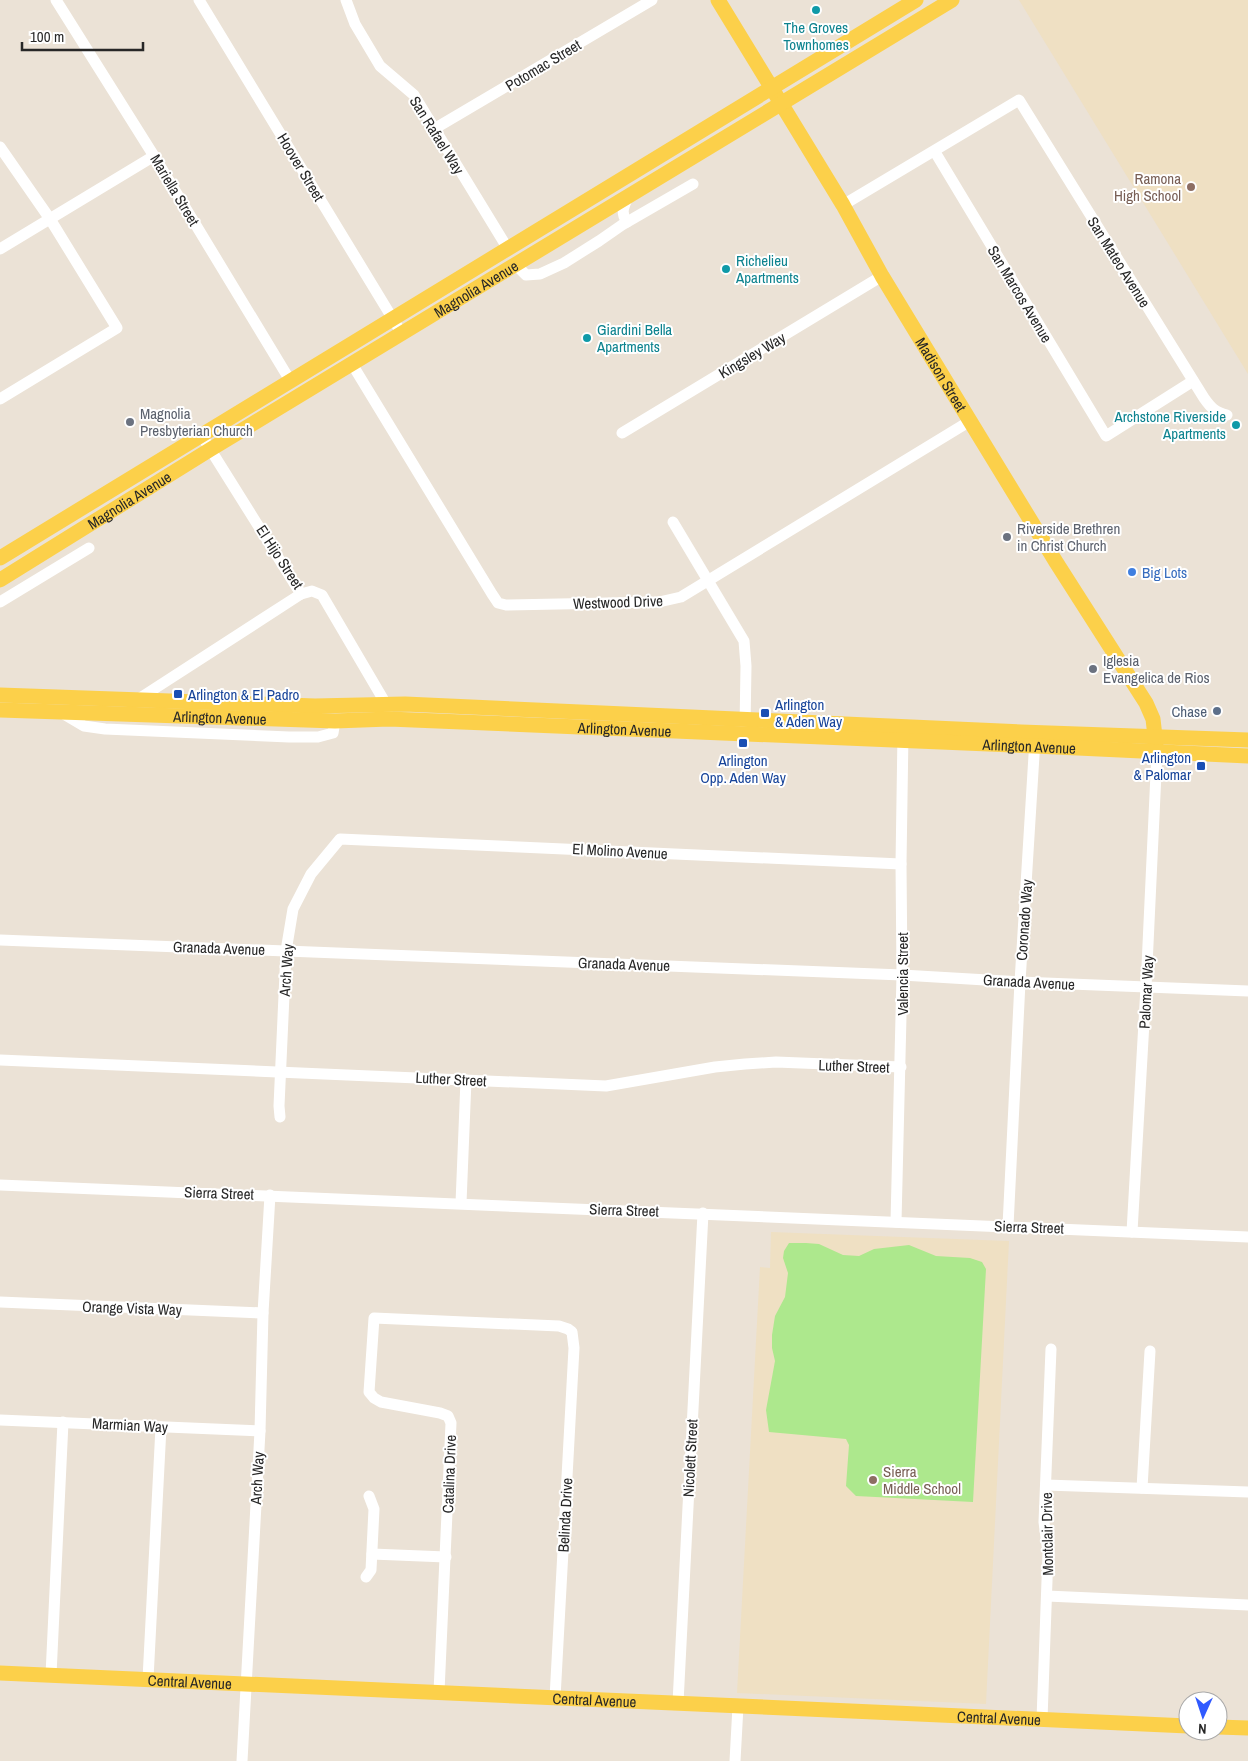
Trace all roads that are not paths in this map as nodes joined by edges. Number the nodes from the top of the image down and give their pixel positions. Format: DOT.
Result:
graph roads {
  1 [pos="56,0"];
  2 [pos="199,0"];
  3 [pos="346,0"];
  4 [pos="652,0"];
  5 [pos="718,0"];
  6 [pos="916,0"];
  7 [pos="952,0"];
  8 [pos="771,90"];
  9 [pos="780,104"];
  10 [pos="434,129"];
  11 [pos="0,147"];
  12 [pos="935,152"];
  13 [pos="154,156"];
  14 [pos="693,184"];
  15 [pos="628,197"];
  16 [pos="843,205"];
  17 [pos="50,218"];
  18 [pos="627,222"];
  19 [pos="0,249"];
  20 [pos="508,249"];
  21 [pos="516,265"];
  22 [pos="882,276"];
  23 [pos="393,320"];
  24 [pos="402,334"];
  25 [pos="352,364"];
  26 [pos="1193,381"];
  27 [pos="290,382"];
  28 [pos="0,399"];
  29 [pos="1227,415"];
  30 [pos="970,421"];
  31 [pos="622,433"];
  32 [pos="202,436"];
  33 [pos="211,449"];
  34 [pos="673,522"];
  35 [pos="89,548"];
  36 [pos="0,558"];
  37 [pos="0,580"];
  38 [pos="708,582"];
  39 [pos="301,594"];
  40 [pos="0,602"];
  41 [pos="0,695"];
  42 [pos="137,700"];
  43 [pos="386,704"];
  44 [pos="0,710"];
  45 [pos="61,712"];
  46 [pos="176,716"];
  47 [pos="389,719"];
  48 [pos="335,721"];
  49 [pos="745,726"];
  50 [pos="903,726"];
  51 [pos="176,732"];
  52 [pos="1155,736"];
  53 [pos="1035,739"];
  54 [pos="1248,740"];
  55 [pos="902,742"];
  56 [pos="1157,752"];
  57 [pos="1248,756"];
  58 [pos="340,838"];
  59 [pos="901,864"];
  60 [pos="0,940"];
  61 [pos="286,950"];
  62 [pos="902,974"];
  63 [pos="1020,982"];
  64 [pos="1146,987"];
  65 [pos="1248,991"];
  66 [pos="0,1060"];
  67 [pos="901,1067"];
  68 [pos="280,1071"];
  69 [pos="466,1080"];
  70 [pos="280,1117"];
  71 [pos="0,1184"];
  72 [pos="270,1195"];
  73 [pos="461,1203"];
  74 [pos="703,1213"];
  75 [pos="896,1222"];
  76 [pos="1008,1226"];
  77 [pos="1132,1232"];
  78 [pos="1248,1237"];
  79 [pos="0,1302"];
  80 [pos="264,1313"];
  81 [pos="572,1332"];
  82 [pos="1051,1349"];
  83 [pos="1150,1351"];
  84 [pos="0,1420"];
  85 [pos="62,1422"];
  86 [pos="161,1427"];
  87 [pos="260,1431"];
  88 [pos="1046,1485"];
  89 [pos="1142,1488"];
  90 [pos="1248,1492"];
  91 [pos="369,1496"];
  92 [pos="372,1554"];
  93 [pos="446,1557"];
  94 [pos="366,1577"];
  95 [pos="1047,1596"];
  96 [pos="1248,1605"];
  97 [pos="0,1673"];
  98 [pos="51,1675"];
  99 [pos="148,1680"];
  100 [pos="246,1684"];
  101 [pos="439,1692"];
  102 [pos="554,1698"];
  103 [pos="678,1703"];
  104 [pos="738,1706"];
  105 [pos="1042,1719"];
  106 [pos="1178,1726"];
  107 [pos="1228,1727"];
  108 [pos="1248,1728"];
  109 [pos="242,1761"];
  110 [pos="735,1761"];
  1 -- 13 [label="street, Mariella Street"];
  2 -- 23 [label="street, Hoover Street"];
  3 -- 10 [label="street, San Rafael Way"];
  4 -- 10 [label="street, Potomac Street"];
  5 -- 8 [label="main road, Madison Street"];
  6 -- 8 [label="main road, Magnolia Avenue"];
  7 -- 9 [label="main road, Magnolia Avenue"];
  8 -- 9 [label="main road, Madison Street"];
  8 -- 20 [label="main road, Magnolia Avenue"];
  9 -- 15 [label="main road, Magnolia Avenue"];
  9 -- 16 [label="main road, Madison Street"];
  10 -- 20 [label="street, San Rafael Way"];
  11 -- 17 [label="street"];
  12 -- 16 [label="street"];
  12 -- 26 [label="street, San Mateo Avenue"];
  12 -- 26 [label="street, San Marcos Avenue"];
  13 -- 17 [label="street"];
  13 -- 27 [label="street, Mariella Street"];
  14 -- 18 [label="street"];
  15 -- 18 [label="street"];
  15 -- 21 [label="main road, Magnolia Avenue"];
  16 -- 22 [label="main road, Madison Street"];
  17 -- 19 [label="street"];
  17 -- 28 [label="street"];
  18 -- 21 [label="street"];
  20 -- 23 [label="main road, Magnolia Avenue"];
  21 -- 24 [label="main road, Magnolia Avenue"];
  22 -- 30 [label="main road, Madison Street"];
  22 -- 31 [label="street, Kingsley Way"];
  23 -- 24 [label="street, Hoover Street"];
  23 -- 27 [label="main road, Magnolia Avenue"];
  24 -- 25 [label="main road, Magnolia Avenue"];
  25 -- 33 [label="main road, Magnolia Avenue"];
  25 -- 38 [label="street, Westwood Drive"];
  26 -- 29 [label="street, San Mateo Avenue"];
  27 -- 32 [label="main road, Magnolia Avenue"];
  30 -- 38 [label="street, Westwood Drive"];
  30 -- 52 [label="main road, Madison Street"];
  32 -- 33 [label="street, El Hijo Street"];
  32 -- 36 [label="main road, Magnolia Avenue"];
  33 -- 37 [label="main road, Magnolia Avenue"];
  33 -- 39 [label="street, El Hijo Street"];
  34 -- 38 [label="street"];
  35 -- 40 [label="street"];
  38 -- 49 [label="street"];
  39 -- 42 [label="street"];
  39 -- 43 [label="street, El Hijo Street"];
  41 -- 42 [label="main road, Arlington Avenue"];
  42 -- 43 [label="main road, Arlington Avenue"];
  43 -- 47 [label="street, El Hijo Street"];
  43 -- 49 [label="main road, Arlington Avenue"];
  44 -- 45 [label="main road, Arlington Avenue"];
  45 -- 46 [label="main road, Arlington Avenue"];
  45 -- 51 [label="street"];
  46 -- 48 [label="main road, Arlington Avenue"];
  46 -- 51 [label="street"];
  47 -- 48 [label="main road, Arlington Avenue"];
  47 -- 49 [label="main road, Arlington Avenue"];
  48 -- 51 [label="street"];
  49 -- 50 [label="main road, Arlington Avenue"];
  49 -- 55 [label="main road, Arlington Avenue"];
  50 -- 53 [label="main road, Arlington Avenue"];
  50 -- 55 [label="street, Valencia Street"];
  52 -- 53 [label="main road, Arlington Avenue"];
  52 -- 54 [label="main road, Arlington Avenue"];
  52 -- 56 [label="main road, Madison Street"];
  53 -- 55 [label="main road, Arlington Avenue"];
  53 -- 56 [label="main road, Arlington Avenue"];
  53 -- 63 [label="street, Coronado Way"];
  55 -- 59 [label="street, Valencia Street"];
  56 -- 57 [label="main road, Arlington Avenue"];
  56 -- 64 [label="street, Palomar Way"];
  58 -- 59 [label="street, El Molino Avenue"];
  58 -- 61 [label="street, Arch Way"];
  59 -- 62 [label="street, Valencia Street"];
  60 -- 61 [label="street, Granada Avenue"];
  61 -- 62 [label="street, Granada Avenue"];
  61 -- 68 [label="street, Arch Way"];
  62 -- 63 [label="street, Granada Avenue"];
  62 -- 67 [label="street, Valencia Street"];
  63 -- 64 [label="street, Granada Avenue"];
  63 -- 76 [label="street, Coronado Way"];
  64 -- 65 [label="street, Granada Avenue"];
  64 -- 77 [label="street, Palomar Way"];
  66 -- 68 [label="street, Luther Street"];
  67 -- 69 [label="street, Luther Street"];
  67 -- 75 [label="street, Valencia Street"];
  68 -- 69 [label="street, Luther Street"];
  68 -- 70 [label="street, Arch Way"];
  69 -- 73 [label="street"];
  71 -- 72 [label="street, Sierra Street"];
  72 -- 73 [label="street, Sierra Street"];
  72 -- 80 [label="street, Arch Way"];
  73 -- 74 [label="street, Sierra Street"];
  74 -- 75 [label="street, Sierra Street"];
  74 -- 103 [label="street, Nicolett Street"];
  75 -- 76 [label="street, Sierra Street"];
  76 -- 77 [label="street, Sierra Street"];
  77 -- 78 [label="street, Sierra Street"];
  79 -- 80 [label="street, Orange Vista Way"];
  80 -- 87 [label="street, Arch Way"];
  81 -- 93 [label="street, Catalina Drive"];
  81 -- 102 [label="street, Belinda Drive"];
  82 -- 88 [label="street, Montclair Drive"];
  83 -- 89 [label="street"];
  84 -- 85 [label="street, Marmian Way"];
  85 -- 86 [label="street, Marmian Way"];
  85 -- 98 [label="street"];
  86 -- 87 [label="street, Marmian Way"];
  86 -- 99 [label="street"];
  87 -- 100 [label="street, Arch Way"];
  88 -- 89 [label="street"];
  88 -- 95 [label="street, Montclair Drive"];
  89 -- 90 [label="street"];
  91 -- 92 [label="street"];
  92 -- 93 [label="street"];
  92 -- 94 [label="street"];
  93 -- 101 [label="street, Catalina Drive"];
  95 -- 96 [label="street"];
  95 -- 105 [label="street, Montclair Drive"];
  97 -- 98 [label="main road, Central Avenue"];
  98 -- 99 [label="main road, Central Avenue"];
  99 -- 100 [label="main road, Central Avenue"];
  100 -- 101 [label="main road, Central Avenue"];
  100 -- 109 [label="street, Arch Way"];
  101 -- 102 [label="main road, Central Avenue"];
  102 -- 103 [label="main road, Central Avenue"];
  103 -- 104 [label="main road, Central Avenue"];
  104 -- 105 [label="main road, Central Avenue"];
  104 -- 110 [label="street"];
  105 -- 106 [label="main road, Central Avenue"];
  107 -- 108 [label="main road"];
}
